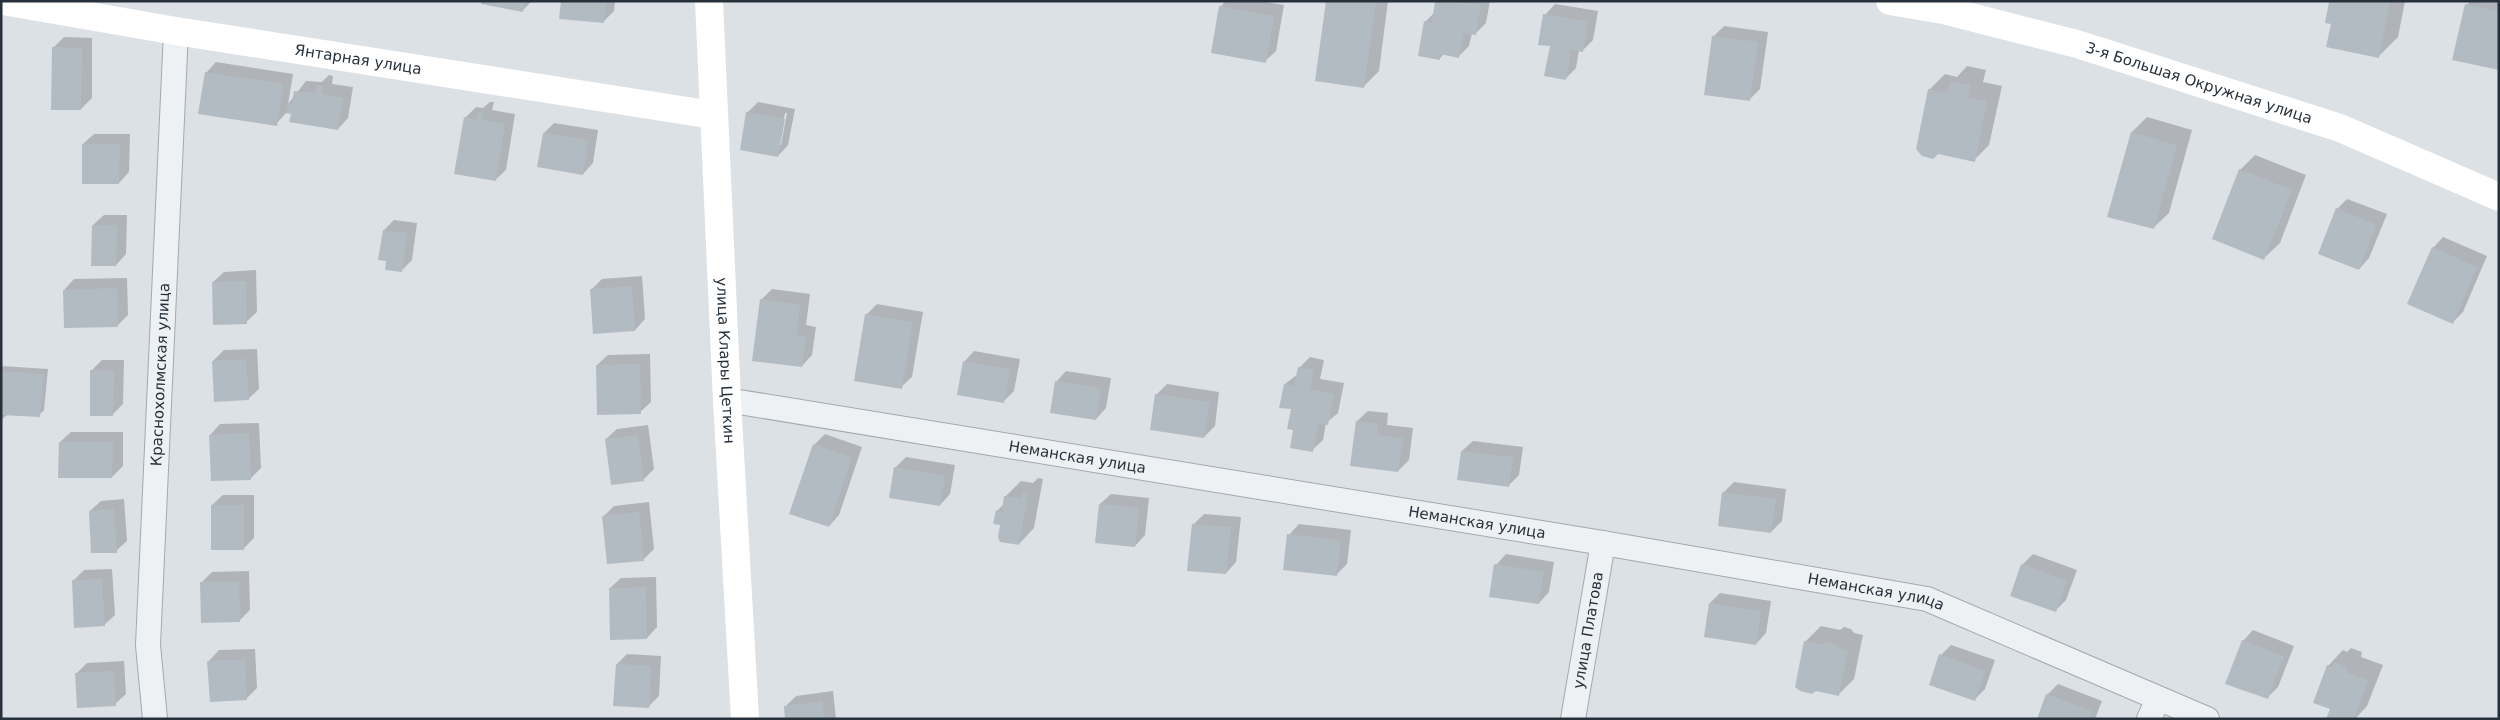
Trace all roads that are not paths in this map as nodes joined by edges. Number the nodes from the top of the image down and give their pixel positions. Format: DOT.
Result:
graph roads {
  1 [pos="4,1"];
  2 [pos="709,1"];
  3 [pos="1890,1"];
  4 [pos="176,31"];
  5 [pos="713,115"];
  6 [pos="2499,197"];
  7 [pos="727,400"];
  8 [pos="1603,543"];
  9 [pos="2153,709"];
  10 [pos="155,719"];
  11 [pos="745,719"];
  12 [pos="1573,719"];
  13 [pos="2207,719"];
  1 -- 4 [label="street, Янтарная улица"];
  2 -- 5 [label="street, улица Клары Цеткин"];
  3 -- 6 [label="street, 3-я Большая Окружная улица"];
  4 -- 5 [label="street, Янтарная улица"];
  4 -- 10 [label="street, Краснохолмская улица"];
  5 -- 7 [label="street, улица Клары Цеткин"];
  7 -- 8 [label="street, Неманская улица"];
  7 -- 11 [label="street, улица Клары Цеткин"];
  8 -- 9 [label="street, Неманская улица"];
  8 -- 12 [label="street, улица Платова"];
  9 -- 13 [label="street, Неманская улица"];
}
